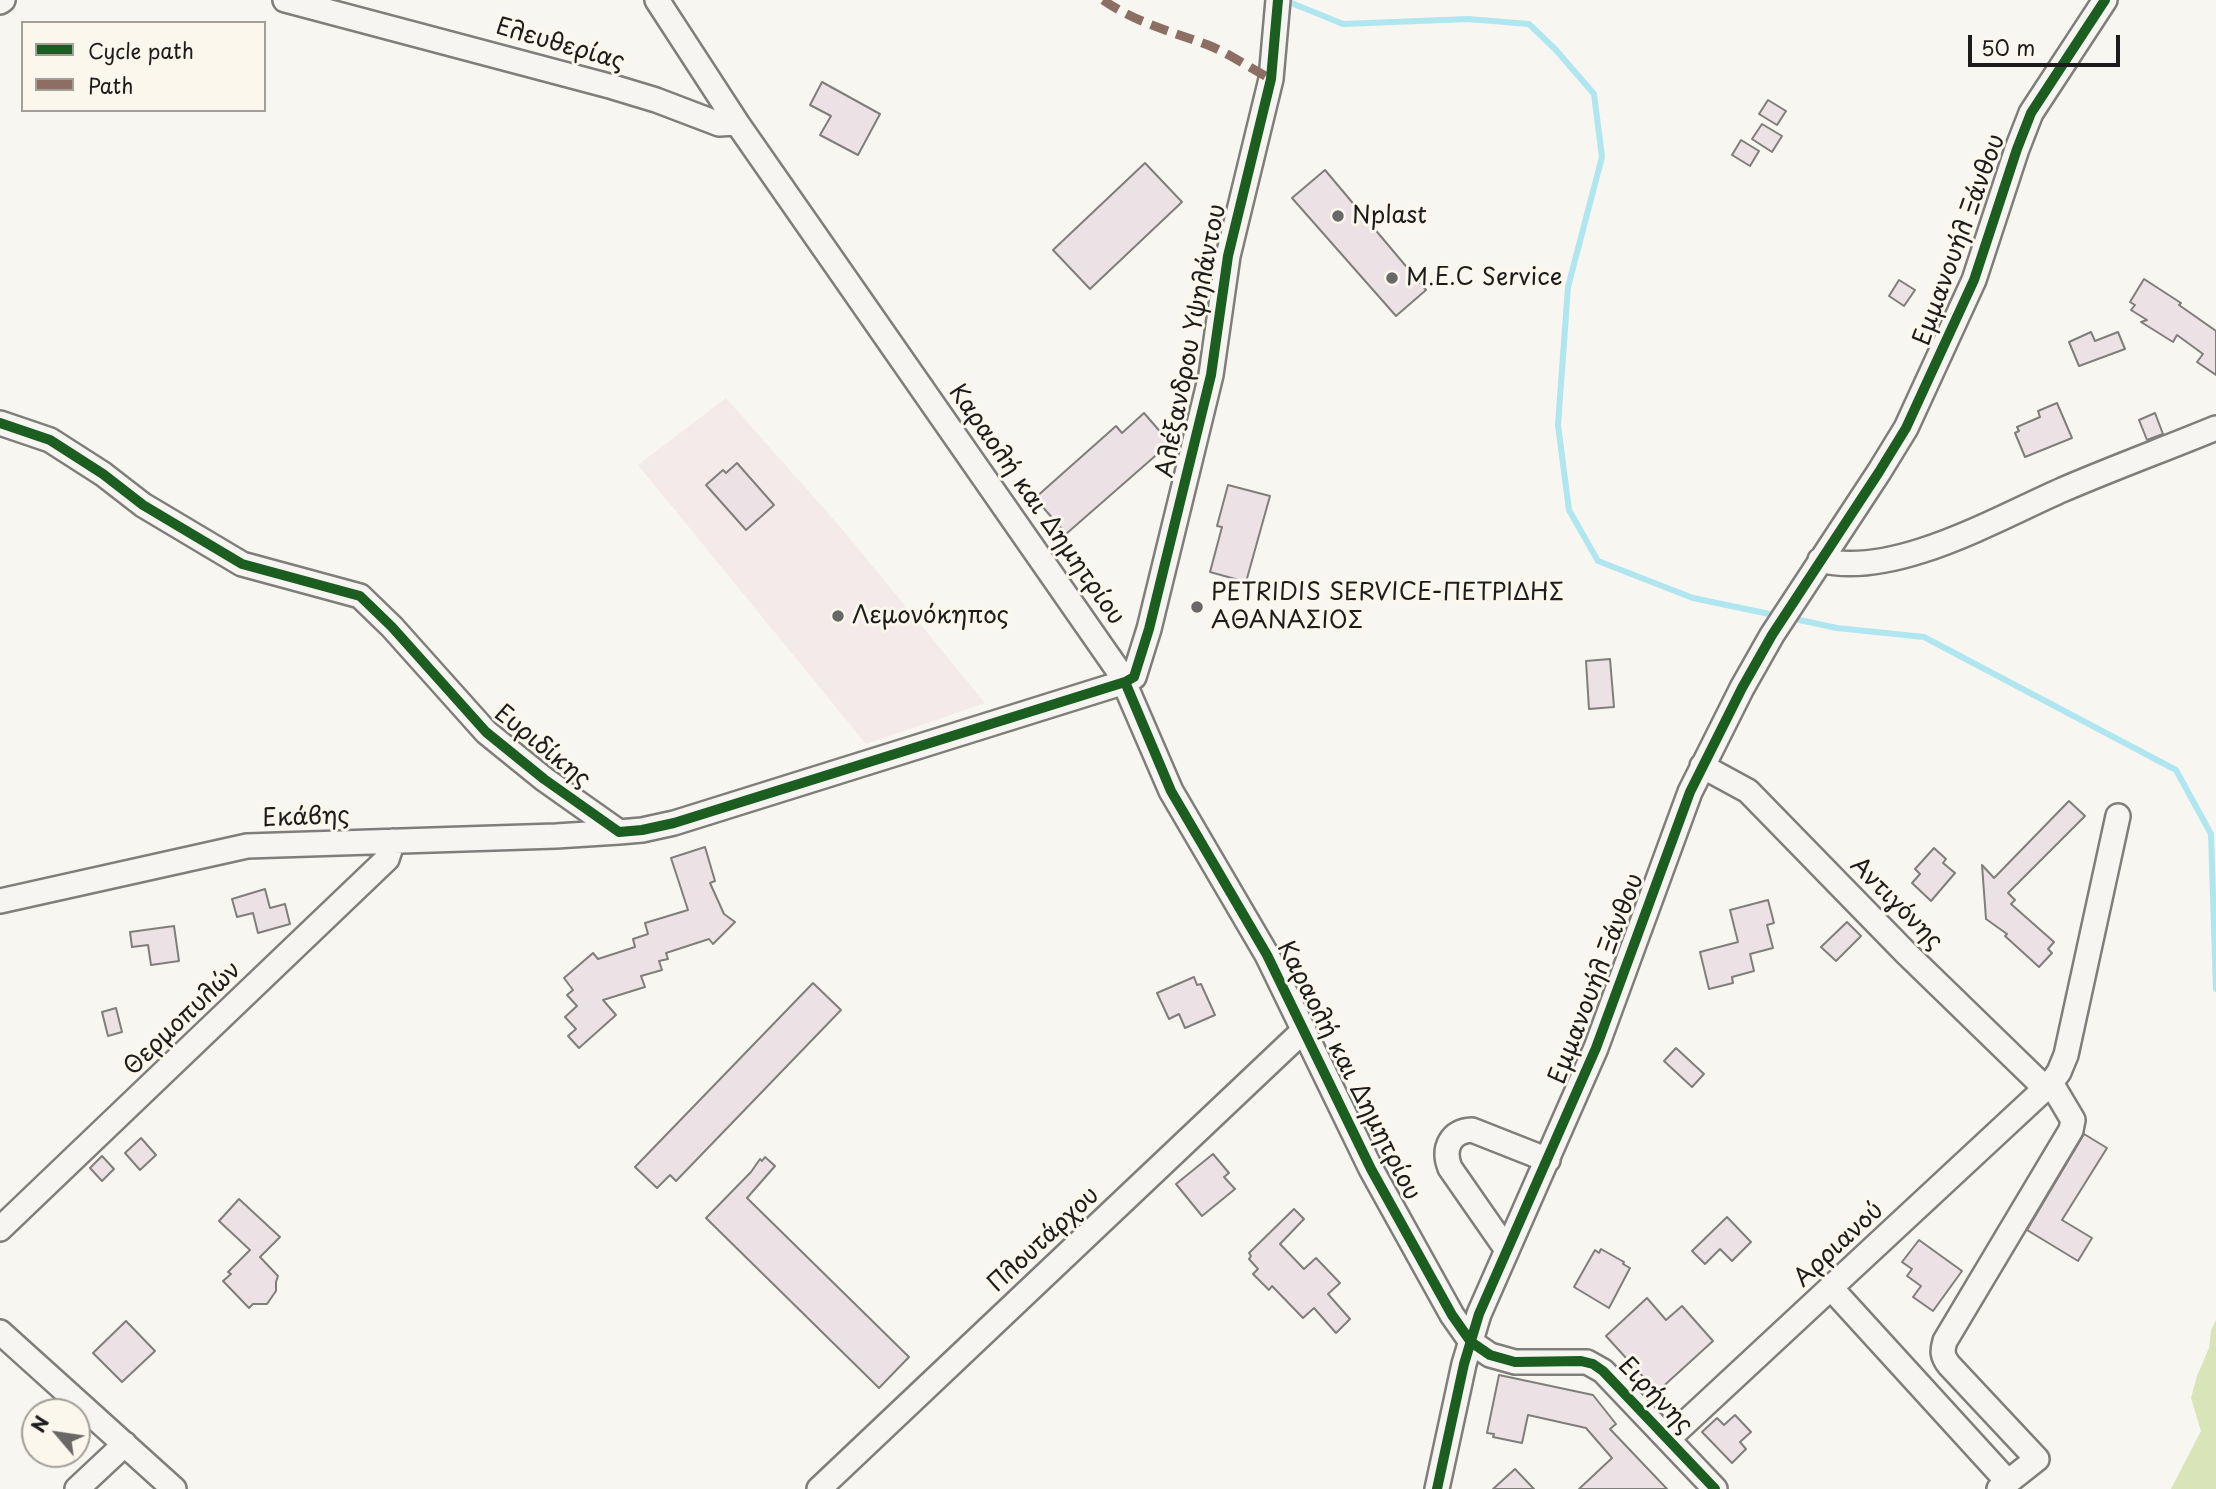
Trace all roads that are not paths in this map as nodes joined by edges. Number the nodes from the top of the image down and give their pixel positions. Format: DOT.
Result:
graph roads {
  1 [pos="285,0"];
  2 [pos="657,0"];
  3 [pos="2105,0"];
  4 [pos="1277,5"];
  5 [pos="737,123"];
  6 [pos="0,423"];
  7 [pos="2216,428"];
  8 [pos="1820,560"];
  9 [pos="1125,682"];
  10 [pos="1702,766"];
  11 [pos="2118,816"];
  12 [pos="619,832"];
  13 [pos="393,841"];
  14 [pos="0,901"];
  15 [pos="1304,1030"];
  16 [pos="2048,1086"];
  17 [pos="1548,1160"];
  18 [pos="0,1229"];
  19 [pos="1507,1250"];
  20 [pos="1831,1288"];
  21 [pos="0,1332"];
  22 [pos="1471,1342"];
  23 [pos="1668,1440"];
  24 [pos="125,1444"];
  25 [pos="2003,1485"];
  26 [pos="77,1489"];
  27 [pos="174,1489"];
  28 [pos="819,1489"];
  29 [pos="1437,1489"];
  30 [pos="1715,1489"];
  1 -- 5 [label="street, Ελευθερίας"];
  2 -- 5 [label="street, Καραολή και Δημητρίου"];
  3 -- 8 [label="street, Εμμανουήλ Ξάνθου"];
  4 -- 9 [label="street, Αλέξανδρου Υψηλάντου"];
  5 -- 9 [label="street, Καραολή και Δημητρίου"];
  6 -- 12 [label="street, Ευριδίκης"];
  7 -- 8 [label="street"];
  8 -- 10 [label="street, Εμμανουήλ Ξάνθου"];
  9 -- 12 [label="street"];
  9 -- 15 [label="street, Καραολή και Δημητρίου"];
  10 -- 16 [label="street, Αντιγόνης"];
  10 -- 17 [label="street, Εμμανουήλ Ξάνθου"];
  11 -- 16 [label="street"];
  12 -- 13 [label="street, Εκάβης"];
  13 -- 14 [label="street, Εκάβης"];
  13 -- 18 [label="street, Θερμοπυλών"];
  15 -- 22 [label="street, Καραολή και Δημητρίου"];
  15 -- 28 [label="street, Πλουτάρχου"];
  16 -- 20 [label="street, Αρριανού"];
  16 -- 25 [label="street, Αντιγόνης"];
  17 -- 19 [label="street, Εμμανουήλ Ξάνθου"];
  17 -- 19 [label="street"];
  19 -- 22 [label="street, Εμμανουήλ Ξάνθου"];
  20 -- 23 [label="street, Αρριανού"];
  20 -- 25 [label="street"];
  21 -- 24 [label="street"];
  22 -- 23 [label="street, Ειρήνης"];
  22 -- 29 [label="street"];
  23 -- 30 [label="street, Ειρήνης"];
  24 -- 26 [label="street"];
  24 -- 27 [label="street"];
}
